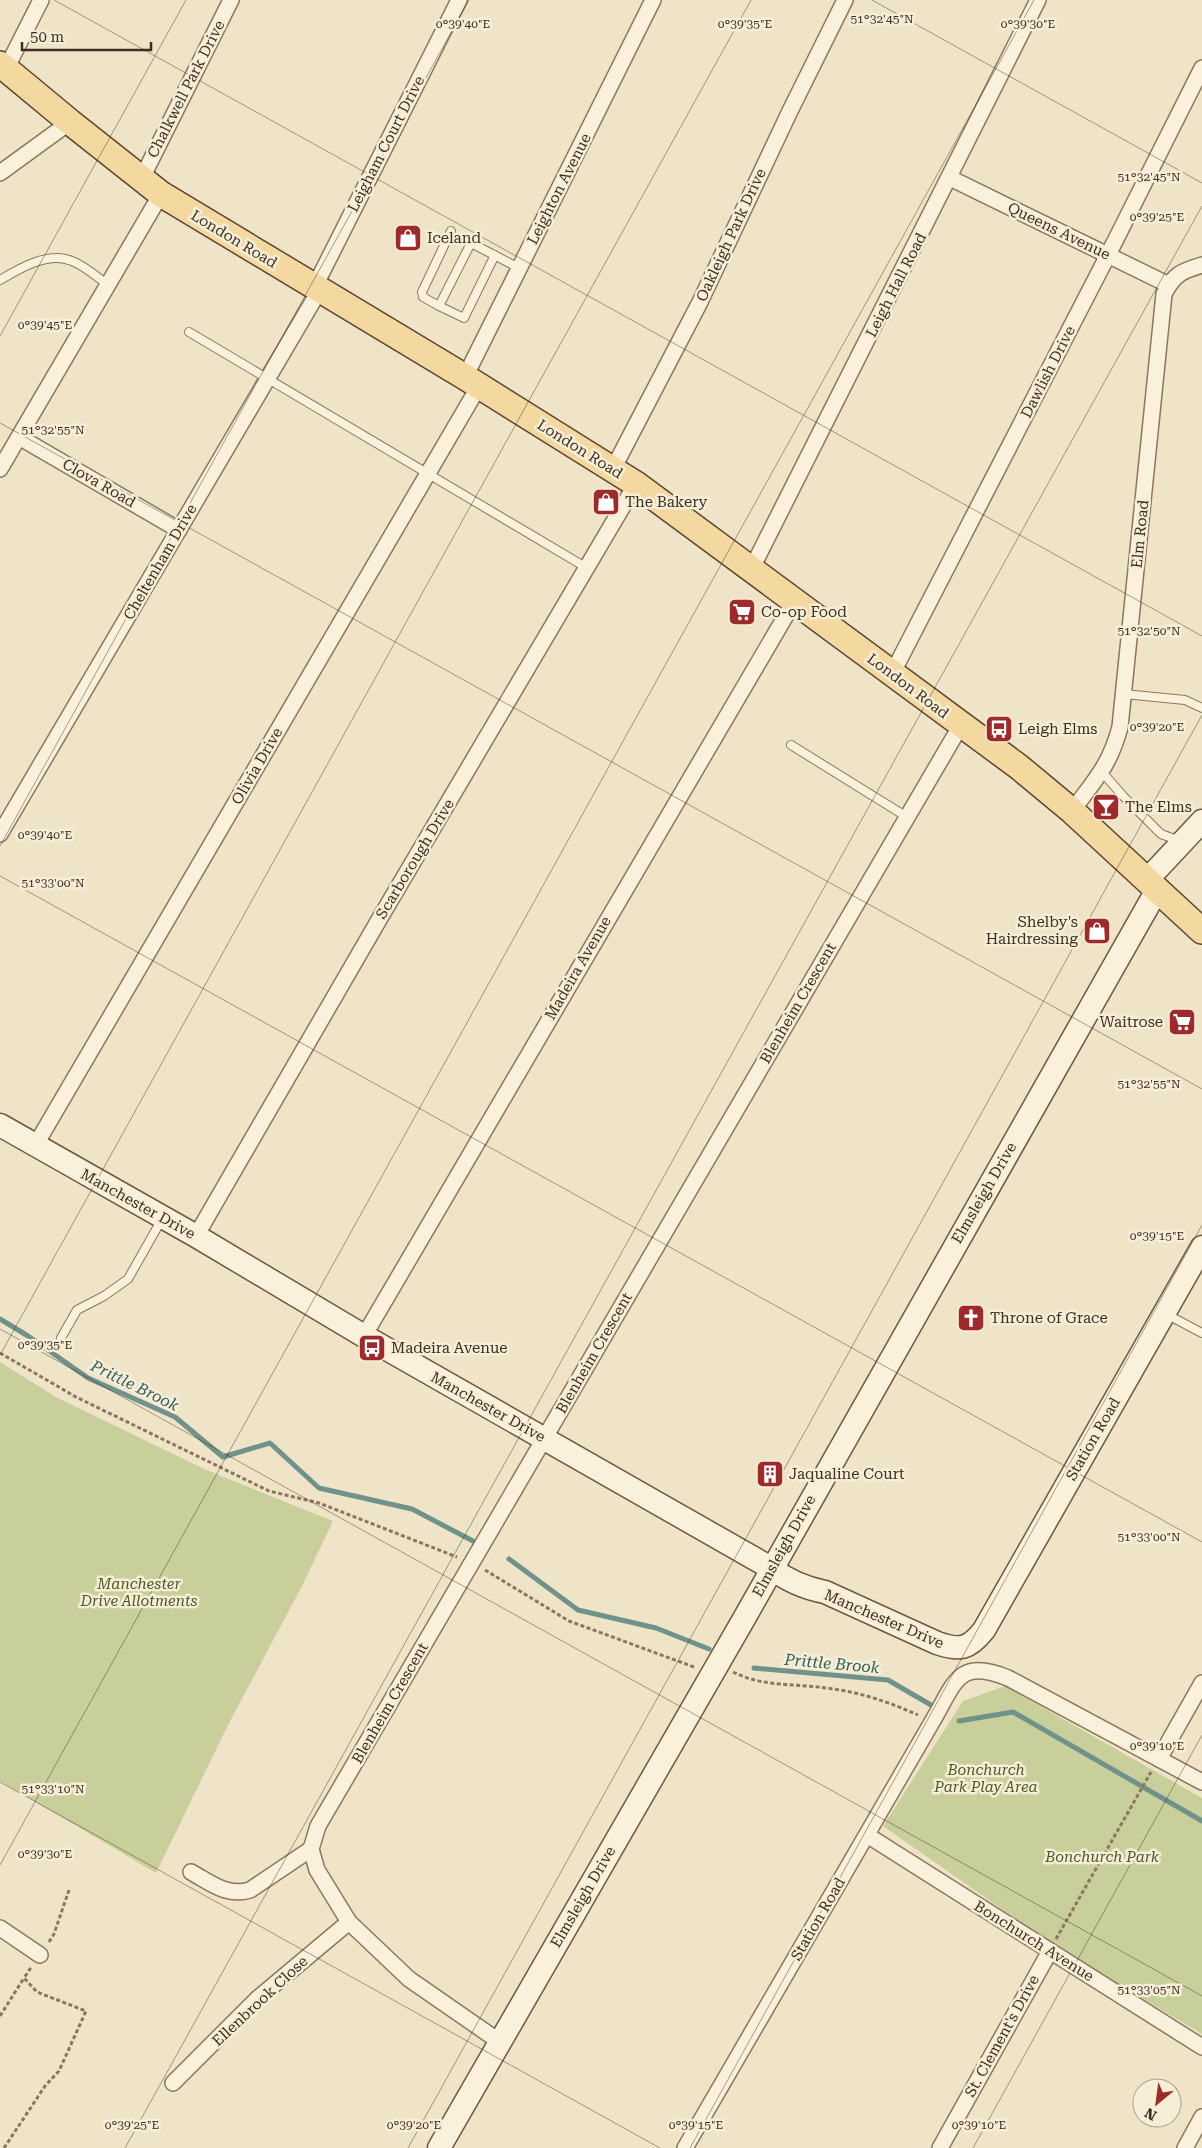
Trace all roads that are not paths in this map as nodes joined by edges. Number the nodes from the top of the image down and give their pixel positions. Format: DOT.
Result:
graph roads {
  1 [pos="40,0"];
  2 [pos="231,0"];
  3 [pos="458,0"];
  4 [pos="653,0"];
  5 [pos="845,0"];
  6 [pos="1038,0"];
  7 [pos="3,66"];
  8 [pos="1202,68"];
  9 [pos="70,122"];
  10 [pos="0,173"];
  11 [pos="142,178"];
  12 [pos="950,178"];
  13 [pos="161,194"];
  14 [pos="451,231"];
  15 [pos="495,255"];
  16 [pos="1108,255"];
  17 [pos="1202,265"];
  18 [pos="519,268"];
  19 [pos="0,280"];
  20 [pos="108,285"];
  21 [pos="1169,285"];
  22 [pos="317,289"];
  23 [pos="439,306"];
  24 [pos="190,332"];
  25 [pos="268,379"];
  26 [pos="472,382"];
  27 [pos="19,436"];
  28 [pos="0,469"];
  29 [pos="613,469"];
  30 [pos="428,474"];
  31 [pos="636,484"];
  32 [pos="179,530"];
  33 [pos="587,568"];
  34 [pos="752,568"];
  35 [pos="795,600"];
  36 [pos="892,674"];
  37 [pos="1124,694"];
  38 [pos="1202,708"];
  39 [pos="961,725"];
  40 [pos="791,744"];
  41 [pos="1102,772"];
  42 [pos="1072,811"];
  43 [pos="907,817"];
  44 [pos="1202,822"];
  45 [pos="0,834"];
  46 [pos="1183,842"];
  47 [pos="1152,885"];
  48 [pos="1202,931"];
  49 [pos="0,1126"];
  50 [pos="34,1146"];
  51 [pos="163,1218"];
  52 [pos="196,1236"];
  53 [pos="1202,1247"];
  54 [pos="1165,1313"];
  55 [pos="1202,1333"];
  56 [pos="364,1336"];
  57 [pos="61,1338"];
  58 [pos="544,1438"];
  59 [pos="771,1568"];
  60 [pos="984,1630"];
  61 [pos="1202,1683"];
  62 [pos="1155,1764"];
  63 [pos="1202,1782"];
  64 [pos="866,1835"];
  65 [pos="311,1849"];
  66 [pos="190,1872"];
  67 [pos="350,1922"];
  68 [pos="0,1928"];
  69 [pos="1051,1948"];
  70 [pos="40,1955"];
  71 [pos="500,2042"];
  72 [pos="1202,2047"];
  73 [pos="173,2083"];
  74 [pos="1202,2117"];
  75 [pos="439,2148"];
  76 [pos="685,2148"];
  77 [pos="940,2148"];
  78 [pos="1185,2148"];
  1 -- 7 [label="street"];
  2 -- 11 [label="street, Chalkwell Park Drive"];
  3 -- 22 [label="street, Leigham Court Drive"];
  4 -- 18 [label="street, Leighton Avenue"];
  5 -- 29 [label="street, Oakleigh Park Drive"];
  6 -- 12 [label="street, Leigh Hall Road"];
  7 -- 9 [label="main road, London Road"];
  8 -- 16 [label="street, Dawlish Drive"];
  9 -- 10 [label="street"];
  9 -- 11 [label="main road, London Road"];
  11 -- 13 [label="main road, London Road"];
  12 -- 16 [label="street, Queens Avenue"];
  12 -- 34 [label="street, Leigh Hall Road"];
  13 -- 20 [label="street"];
  13 -- 22 [label="main road, London Road"];
  14 -- 23 [label="lane"];
  15 -- 18 [label="lane"];
  15 -- 23 [label="lane"];
  15 -- 23 [label="lane"];
  16 -- 21 [label="street, Queens Avenue"];
  16 -- 36 [label="street, Dawlish Drive"];
  17 -- 21 [label="street"];
  18 -- 26 [label="street, Leighton Avenue"];
  19 -- 20 [label="lane"];
  20 -- 27 [label="street"];
  21 -- 37 [label="street, Elm Road"];
  22 -- 25 [label="street, Cheltenham Drive"];
  22 -- 26 [label="main road, London Road"];
  24 -- 25 [label="lane"];
  25 -- 30 [label="lane"];
  25 -- 32 [label="street, Cheltenham Drive"];
  26 -- 29 [label="main road, London Road"];
  26 -- 30 [label="street, Olivia Drive"];
  27 -- 28 [label="street"];
  27 -- 32 [label="street, Clova Road"];
  29 -- 31 [label="main road, London Road"];
  30 -- 33 [label="lane"];
  30 -- 50 [label="street, Olivia Drive"];
  31 -- 33 [label="street, Scarborough Drive"];
  31 -- 34 [label="main road, London Road"];
  32 -- 45 [label="street, Cheltenham Drive"];
  33 -- 52 [label="street, Scarborough Drive"];
  34 -- 35 [label="main road, London Road"];
  35 -- 36 [label="main road, London Road"];
  35 -- 56 [label="street, Madeira Avenue"];
  36 -- 39 [label="main road, London Road"];
  37 -- 38 [label="lane"];
  37 -- 41 [label="street, Elm Road"];
  39 -- 42 [label="main road, London Road"];
  39 -- 43 [label="street, Blenheim Crescent"];
  40 -- 43 [label="lane"];
  41 -- 42 [label="street, Elm Road"];
  41 -- 46 [label="lane"];
  42 -- 47 [label="main road, London Road"];
  43 -- 58 [label="street, Blenheim Crescent"];
  44 -- 46 [label="street, Elmsleigh Drive"];
  46 -- 47 [label="street, Elmsleigh Drive"];
  47 -- 48 [label="main road, London Road"];
  47 -- 59 [label="street, Elmsleigh Drive"];
  49 -- 50 [label="street, Manchester Drive"];
  50 -- 51 [label="street, Manchester Drive"];
  51 -- 52 [label="street, Manchester Drive"];
  51 -- 57 [label="lane"];
  52 -- 56 [label="street, Manchester Drive"];
  53 -- 54 [label="street, Station Road"];
  54 -- 55 [label="lane"];
  54 -- 60 [label="street, Station Road"];
  56 -- 58 [label="street, Manchester Drive"];
  58 -- 59 [label="street, Manchester Drive"];
  58 -- 65 [label="street, Blenheim Crescent"];
  59 -- 60 [label="street, Manchester Drive"];
  59 -- 71 [label="street, Elmsleigh Drive"];
  61 -- 62 [label="street"];
  62 -- 63 [label="street"];
  62 -- 64 [label="street, Station Road"];
  64 -- 69 [label="street, Bonchurch Avenue"];
  64 -- 76 [label="street, Station Road"];
  65 -- 66 [label="street"];
  65 -- 67 [label="street"];
  67 -- 71 [label="street"];
  67 -- 73 [label="street, Ellenbrook Close"];
  68 -- 70 [label="street"];
  69 -- 72 [label="street, Bonchurch Avenue"];
  69 -- 77 [label="street, St. Clement's Drive"];
  71 -- 75 [label="street, Elmsleigh Drive"];
  74 -- 78 [label="street"];
}
